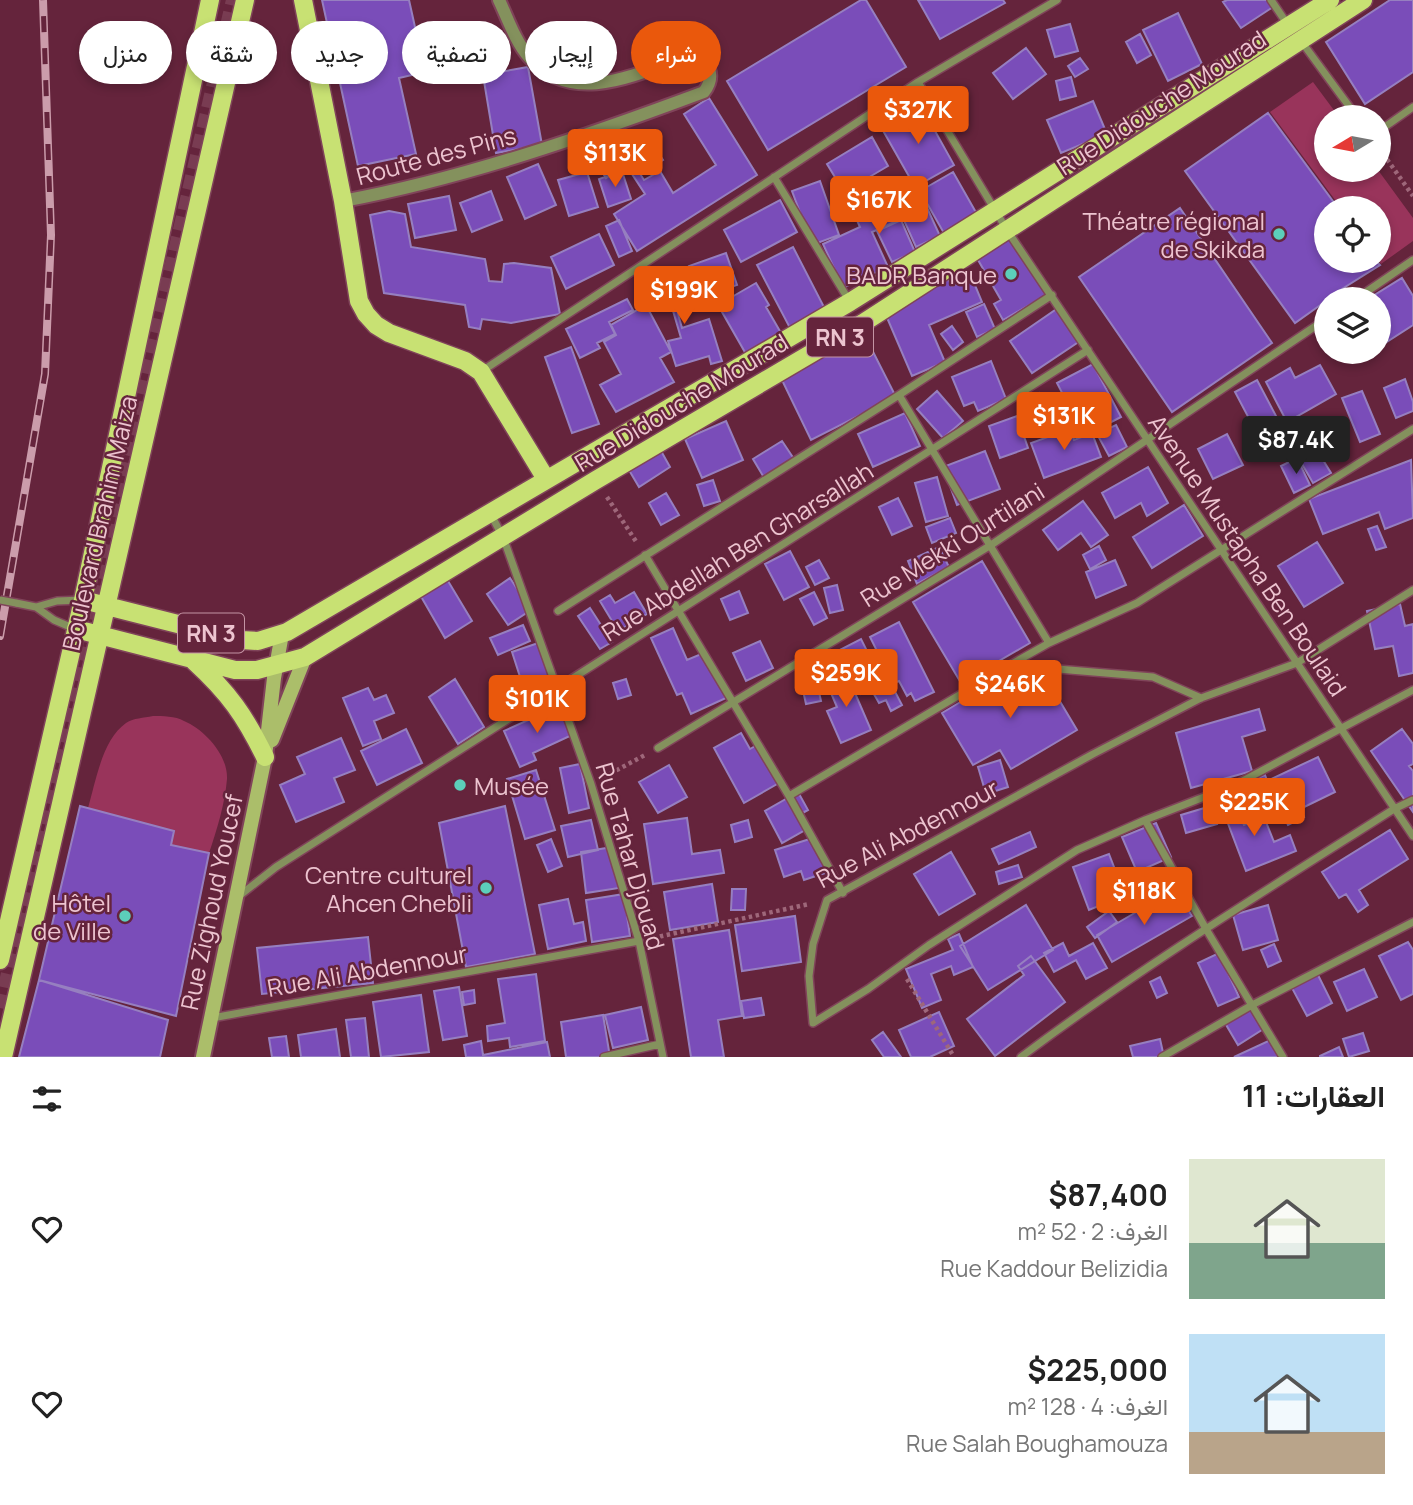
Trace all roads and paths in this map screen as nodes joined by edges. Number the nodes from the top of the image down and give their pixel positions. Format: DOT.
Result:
graph roads {
  1 [pos="210,0"];
  2 [pos="245,0"];
  3 [pos="303,0"];
  4 [pos="499,0"];
  5 [pos="1058,0"];
  6 [pos="1270,0"];
  7 [pos="1329,0"];
  8 [pos="1363,0"];
  9 [pos="1289,26"];
  10 [pos="1300,41"];
  11 [pos="918,82"];
  12 [pos="1348,105"];
  13 [pos="1413,107"];
  14 [pos="1391,123"];
  15 [pos="1391,165"];
  16 [pos="774,177"];
  17 [pos="1413,196"];
  18 [pos="342,201"];
  19 [pos="996,210"];
  20 [pos="1007,230"];
  21 [pos="1413,260"];
  22 [pos="1374,287"];
  23 [pos="1052,295"];
  24 [pos="850,302"];
  25 [pos="1314,327"];
  26 [pos="1088,350"];
  27 [pos="481,372"];
  28 [pos="899,395"];
  29 [pos="1413,429"];
  30 [pos="1149,440"];
  31 [pos="933,451"];
  32 [pos="546,479"];
  33 [pos="596,480"];
  34 [pos="489,512"];
  35 [pos="503,537"];
  36 [pos="991,545"];
  37 [pos="1222,550"];
  38 [pos="645,555"];
  39 [pos="1413,590"];
  40 [pos="0,600"];
  41 [pos="83,600"];
  42 [pos="105,606"];
  43 [pos="36,607"];
  44 [pos="679,610"];
  45 [pos="558,611"];
  46 [pos="76,629"];
  47 [pos="282,634"];
  48 [pos="98,635"];
  49 [pos="1049,643"];
  50 [pos="305,657"];
  51 [pos="192,659"];
  52 [pos="1297,663"];
  53 [pos="1010,665"];
  54 [pos="275,666"];
  55 [pos="558,688"];
  56 [pos="1413,690"];
  57 [pos="1201,698"];
  58 [pos="733,701"];
  59 [pos="1341,729"];
  60 [pos="658,748"];
  61 [pos="265,757"];
  62 [pos="592,784"];
  63 [pos="789,796"];
  64 [pos="1413,800"];
  65 [pos="1394,809"];
  66 [pos="1145,820"];
  67 [pos="1413,835"];
  68 [pos="843,893"];
  69 [pos="827,900"];
  70 [pos="235,902"];
  71 [pos="1413,922"];
  72 [pos="1206,929"];
  73 [pos="639,941"];
  74 [pos="0,960"];
  75 [pos="899,966"];
  76 [pos="1252,1004"];
  77 [pos="210,1018"];
  78 [pos="660,1044"];
  79 [pos="3,1057"];
  80 [pos="203,1057"];
  81 [pos="604,1057"];
  82 [pos="663,1057"];
  83 [pos="954,1057"];
  84 [pos="1021,1057"];
  85 [pos="1162,1057"];
  86 [pos="1283,1057"];
  1 -- 41 [label="main road, Boulevard Brahim Maiza"];
  2 -- 42 [label="main road, Boulevard Brahim Maiza"];
  3 -- 18 [label="main road"];
  4 -- 18 [label="street, Route des Pins"];
  5 -- 11 [label="street"];
  6 -- 9 [label="street"];
  7 -- 9 [label="main road, Rue Didouche Mourad / RN 3"];
  8 -- 10 [label="main road, Rue Didouche Mourad / RN 3"];
  9 -- 19 [label="main road, Rue Didouche Mourad / RN 3"];
  10 -- 12 [label="street"];
  10 -- 20 [label="main road, Rue Didouche Mourad / RN 3"];
  11 -- 16 [label="street"];
  11 -- 19 [label="street, Avenue Mustapha Ben Boulaid"];
  13 -- 14 [label="street"];
  15 -- 17 [label="path"];
  16 -- 24 [label="street"];
  16 -- 27 [label="street"];
  18 -- 27 [label="main road"];
  19 -- 20 [label="street, Avenue Mustapha Ben Boulaid"];
  19 -- 24 [label="main road, Rue Didouche Mourad / RN 3"];
  20 -- 23 [label="street, Avenue Mustapha Ben Boulaid"];
  20 -- 33 [label="main road, Rue Didouche Mourad / RN 3"];
  21 -- 22 [label="street"];
  23 -- 26 [label="street, Avenue Mustapha Ben Boulaid"];
  23 -- 28 [label="street"];
  24 -- 32 [label="main road, Rue Didouche Mourad / RN 3"];
  25 -- 30 [label="street, Rue Mekki Ourtilani"];
  26 -- 30 [label="street, Avenue Mustapha Ben Boulaid"];
  26 -- 31 [label="street, Rue Abdellah Ben Gharsallah"];
  27 -- 32 [label="main road"];
  28 -- 31 [label="street"];
  28 -- 38 [label="street"];
  29 -- 37 [label="street"];
  30 -- 36 [label="street, Rue Mekki Ourtilani"];
  30 -- 37 [label="street, Avenue Mustapha Ben Boulaid"];
  31 -- 36 [label="street"];
  31 -- 44 [label="street, Rue Abdellah Ben Gharsallah"];
  32 -- 34 [label="main road, Rue Didouche Mourad / RN 3"];
  33 -- 35 [label="main road, Rue Didouche Mourad / RN 3"];
  33 -- 38 [label="path"];
  34 -- 35 [label="street, Rue Tahar Djouad"];
  34 -- 47 [label="main road, Rue Didouche Mourad / RN 3"];
  35 -- 50 [label="main road, Rue Didouche Mourad / RN 3"];
  35 -- 55 [label="street, Rue Tahar Djouad"];
  36 -- 49 [label="street"];
  36 -- 58 [label="street, Rue Mekki Ourtilani"];
  37 -- 49 [label="street"];
  37 -- 52 [label="street, Avenue Mustapha Ben Boulaid"];
  38 -- 44 [label="street"];
  38 -- 45 [label="street"];
  39 -- 52 [label="street, Rue Ali Abdennour"];
  40 -- 43 [label="street, bridge"];
  41 -- 42 [label="main road, RN 3"];
  41 -- 43 [label="street"];
  41 -- 46 [label="main road, Boulevard Brahim Maiza"];
  42 -- 47 [label="main road, Rue Didouche Mourad / RN 3"];
  42 -- 48 [label="main road, Boulevard Brahim Maiza"];
  43 -- 46 [label="street"];
  44 -- 55 [label="street, Rue Abdellah Ben Gharsallah"];
  44 -- 58 [label="street"];
  46 -- 48 [label="main road, RN 3"];
  46 -- 74 [label="main road, Boulevard Brahim Maiza"];
  47 -- 54 [label="main road, Rue Zighoud Youcef"];
  48 -- 51 [label="main road, Rue Didouche Mourad / RN 3"];
  48 -- 79 [label="main road, Boulevard Brahim Maiza"];
  49 -- 53 [label="street"];
  50 -- 54 [label="main road, Rue Didouche Mourad / RN 3"];
  50 -- 61 [label="main road, Rue Zighoud Youcef"];
  51 -- 54 [label="main road, Rue Didouche Mourad / RN 3"];
  51 -- 61 [label="main road"];
  52 -- 57 [label="street, Rue Ali Abdennour"];
  52 -- 59 [label="street, Avenue Mustapha Ben Boulaid"];
  53 -- 57 [label="street"];
  53 -- 63 [label="street"];
  54 -- 61 [label="main road, Rue Zighoud Youcef"];
  55 -- 62 [label="street, Rue Tahar Djouad"];
  55 -- 70 [label="street, Rue Abdellah Ben Gharsallah"];
  56 -- 59 [label="street"];
  57 -- 68 [label="street, Rue Ali Abdennour"];
  58 -- 60 [label="street, Rue Mekki Ourtilani"];
  58 -- 63 [label="street"];
  59 -- 65 [label="street, Avenue Mustapha Ben Boulaid"];
  59 -- 66 [label="street"];
  60 -- 62 [label="path"];
  61 -- 70 [label="main road, Rue Zighoud Youcef"];
  62 -- 73 [label="street, Rue Tahar Djouad"];
  63 -- 68 [label="street"];
  64 -- 65 [label="street"];
  65 -- 67 [label="street, Avenue Mustapha Ben Boulaid"];
  65 -- 72 [label="street"];
  66 -- 72 [label="street"];
  66 -- 75 [label="street"];
  68 -- 69 [label="street, Rue Ali Abdennour"];
  69 -- 73 [label="path, Rue Ali Abdennour"];
  69 -- 75 [label="street"];
  70 -- 77 [label="main road, Rue Zighoud Youcef"];
  71 -- 76 [label="street"];
  72 -- 76 [label="street"];
  72 -- 84 [label="street"];
  73 -- 77 [label="street, Rue Ali Abdennour"];
  73 -- 78 [label="street, Rue Tahar Djouad"];
  75 -- 83 [label="path"];
  76 -- 85 [label="street"];
  76 -- 86 [label="street"];
  77 -- 80 [label="main road, Rue Zighoud Youcef"];
  78 -- 81 [label="street"];
  78 -- 82 [label="street, Rue Tahar Djouad"];
}
